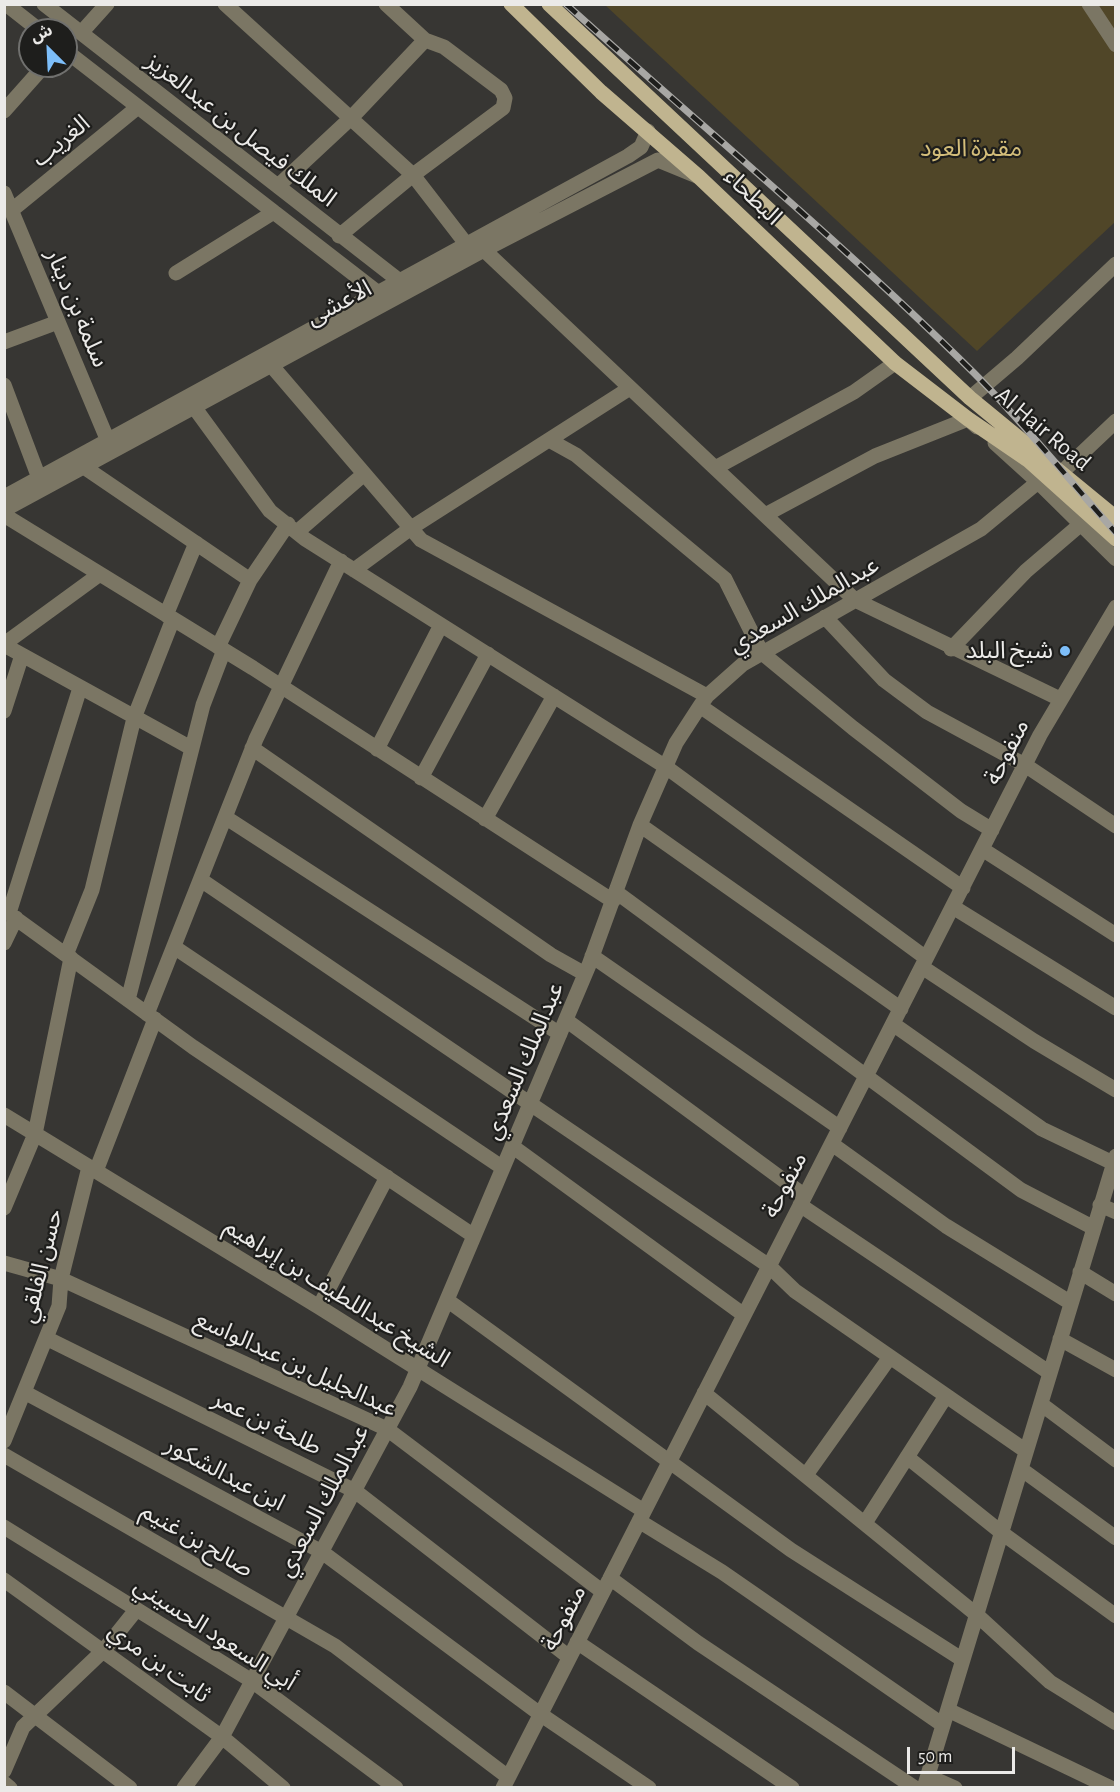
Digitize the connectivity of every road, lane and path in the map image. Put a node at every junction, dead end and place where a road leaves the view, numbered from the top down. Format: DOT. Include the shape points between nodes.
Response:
graph roads {
  1 [pos="6,4"];
  2 [pos="44,4"];
  3 [pos="107,4"];
  4 [pos="225,4"];
  5 [pos="386,4"];
  6 [pos="511,4"];
  7 [pos="549,4"];
  8 [pos="1089,4"];
  9 [pos="24,18"];
  10 [pos="81,33"];
  11 [pos="425,40"];
  12 [pos="1116,45"];
  13 [pos="78,60"];
  14 [pos="33,78"];
  15 [pos="138,107"];
  16 [pos="4,111"];
  17 [pos="352,117"];
  18 [pos="648,131"];
  19 [pos="413,175"];
  20 [pos="699,177"];
  21 [pos="278,186"];
  22 [pos="4,193"];
  23 [pos="12,210"];
  24 [pos="274,212"];
  25 [pos="339,236"];
  26 [pos="467,245"];
  27 [pos="484,250"];
  28 [pos="1116,264"];
  29 [pos="176,273"];
  30 [pos="406,286"];
  31 [pos="384,298"];
  32 [pos="58,322"];
  33 [pos="4,342"];
  34 [pos="895,363"];
  35 [pos="271,365"];
  36 [pos="4,385"];
  37 [pos="630,388"];
  38 [pos="970,398"];
  39 [pos="194,407"];
  40 [pos="968,419"];
  41 [pos="1116,421"];
  42 [pos="549,440"];
  43 [pos="108,441"];
  44 [pos="84,467"];
  45 [pos="715,468"];
  46 [pos="364,474"];
  47 [pos="39,478"];
  48 [pos="1058,478"];
  49 [pos="1038,482"];
  50 [pos="4,497"];
  51 [pos="4,510"];
  52 [pos="4,515"];
  53 [pos="765,515"];
  54 [pos="1116,518"];
  55 [pos="1081,524"];
  56 [pos="292,528"];
  57 [pos="411,528"];
  58 [pos="1116,538"];
  59 [pos="196,543"];
  60 [pos="1116,559"];
  61 [pos="347,566"];
  62 [pos="100,574"];
  63 [pos="250,580"];
  64 [pos="855,600"];
  65 [pos="1116,607"];
  66 [pos="170,617"];
  67 [pos="825,617"];
  68 [pos="441,625"];
  69 [pos="4,644"];
  70 [pos="221,648"];
  71 [pos="951,649"];
  72 [pos="762,652"];
  73 [pos="488,654"];
  74 [pos="22,655"];
  75 [pos="282,687"];
  76 [pos="80,688"];
  77 [pos="554,696"];
  78 [pos="1060,699"];
  79 [pos="704,701"];
  80 [pos="4,711"];
  81 [pos="134,718"];
  82 [pos="192,748"];
  83 [pos="252,748"];
  84 [pos="377,749"];
  85 [pos="1025,765"];
  86 [pos="666,766"];
  87 [pos="421,778"];
  88 [pos="225,817"];
  89 [pos="485,819"];
  90 [pos="640,825"];
  91 [pos="1116,826"];
  92 [pos="992,830"];
  93 [pos="982,849"];
  94 [pos="201,879"];
  95 [pos="963,888"];
  96 [pos="614,896"];
  97 [pos="953,906"];
  98 [pos="10,914"];
  99 [pos="1116,935"];
  100 [pos="4,942"];
  101 [pos="174,947"];
  102 [pos="592,956"];
  103 [pos="69,957"];
  104 [pos="924,963"];
  105 [pos="585,974"];
  106 [pos="128,1000"];
  107 [pos="1116,1008"];
  108 [pos="901,1009"];
  109 [pos="151,1017"];
  110 [pos="893,1024"];
  111 [pos="563,1027"];
  112 [pos="866,1076"];
  113 [pos="1116,1090"];
  114 [pos="531,1102"];
  115 [pos="4,1115"];
  116 [pos="840,1128"];
  117 [pos="35,1134"];
  118 [pos="832,1144"];
  119 [pos="512,1146"];
  120 [pos="1114,1160"];
  121 [pos="503,1168"];
  122 [pos="93,1169"];
  123 [pos="387,1177"];
  124 [pos="803,1200"];
  125 [pos="1100,1205"];
  126 [pos="4,1208"];
  127 [pos="1116,1212"];
  128 [pos="1094,1228"];
  129 [pos="474,1236"];
  130 [pos="4,1263"];
  131 [pos="769,1266"];
  132 [pos="1080,1272"];
  133 [pos="61,1279"];
  134 [pos="1116,1294"];
  135 [pos="447,1300"];
  136 [pos="1071,1303"];
  137 [pos="320,1307"];
  138 [pos="744,1315"];
  139 [pos="46,1338"];
  140 [pos="1060,1339"];
  141 [pos="890,1356"];
  142 [pos="418,1370"];
  143 [pos="1116,1370"];
  144 [pos="1050,1373"];
  145 [pos="24,1392"];
  146 [pos="704,1393"];
  147 [pos="946,1396"];
  148 [pos="1041,1404"];
  149 [pos="387,1429"];
  150 [pos="4,1442"];
  151 [pos="1026,1451"];
  152 [pos="4,1455"];
  153 [pos="907,1458"];
  154 [pos="1116,1460"];
  155 [pos="669,1463"];
  156 [pos="1021,1469"];
  157 [pos="806,1475"];
  158 [pos="354,1491"];
  159 [pos="641,1516"];
  160 [pos="865,1523"];
  161 [pos="4,1527"];
  162 [pos="1002,1533"];
  163 [pos="1116,1538"];
  164 [pos="322,1552"];
  165 [pos="4,1580"];
  166 [pos="606,1585"];
  167 [pos="136,1610"];
  168 [pos="977,1615"];
  169 [pos="1116,1616"];
  170 [pos="287,1617"];
  171 [pos="577,1642"];
  172 [pos="104,1650"];
  173 [pos="569,1657"];
  174 [pos="963,1660"];
  175 [pos="252,1681"];
  176 [pos="4,1692"];
  177 [pos="540,1714"];
  178 [pos="34,1717"];
  179 [pos="946,1718"];
  180 [pos="1116,1723"];
  181 [pos="222,1737"];
  182 [pos="4,1771"];
  183 [pos="506,1782"];
  184 [pos="926,1782"];
  185 [pos="4,1783"];
  186 [pos="10,1788"];
  187 [pos="130,1788"];
  188 [pos="184,1788"];
  189 [pos="283,1788"];
  190 [pos="396,1788"];
  191 [pos="649,1788"];
  192 [pos="792,1788"];
  193 [pos="915,1788"];
  194 [pos="956,1788"];
  195 [pos="1111,1788"];
  1 -- 9 [label="street"];
  2 -- 10 [label="street, الملك فيصل بن عبدالعزيز"];
  3 -- 10 [label="street"];
  4 -- 17 [label="street"];
  5 -- 11 [label="street"];
  6 -- 18 [label="main road, البطحاء" via="601,92"];
  7 -- 38 [label="main road, البطحاء"];
  8 -- 12 [label="street"];
  10 -- 21 [label="street, الملك فيصل بن عبدالعزيز"];
  11 -- 17 [label="street"];
  11 -- 19 [label="street" via="444,47 501,90 505,98 503,108"];
  13 -- 15 [label="street, الملك فيصل بن عبدالعزيز"];
  14 -- 16 [label="street"];
  15 -- 23 [label="street, الغريب"];
  15 -- 24 [label="street, الملك فيصل بن عبدالعزيز"];
  17 -- 19 [label="street"];
  17 -- 21 [label="street"];
  18 -- 20 [label="main road, البطحاء"];
  18 -- 26 [label="street, الأعشى" via="641,147 628,156"];
  19 -- 25 [label="street"];
  19 -- 26 [label="street"];
  20 -- 27 [label="street, الأعشى" via="658,160"];
  20 -- 34 [label="main road, البطحاء"];
  21 -- 25 [label="street, الملك فيصل بن عبدالعزيز"];
  22 -- 23 [label="street, سلمة بن دينار"];
  23 -- 32 [label="street, سلمة بن دينار"];
  24 -- 29 [label="street"];
  24 -- 31 [label="street, الملك فيصل بن عبدالعزيز"];
  25 -- 30 [label="street, الملك فيصل بن عبدالعزيز"];
  26 -- 30 [label="street, الأعشى"];
  27 -- 30 [label="street, الأعشى"];
  27 -- 37 [label="street"];
  28 -- 38 [label="street"];
  30 -- 31 [label="street, الأعشى"];
  31 -- 35 [label="street, الأعشى"];
  31 -- 43 [label="street, الأعشى"];
  32 -- 33 [label="street"];
  32 -- 43 [label="street, سلمة بن دينار"];
  34 -- 40 [label="main road, البطحاء"];
  34 -- 45 [label="street" via="854,392"];
  35 -- 39 [label="street, الأعشى"];
  35 -- 46 [label="street"];
  36 -- 47 [label="street"];
  37 -- 42 [label="street"];
  37 -- 45 [label="street"];
  38 -- 48 [label="main road, Al Hair Road"];
  39 -- 44 [label="street, الأعشى"];
  39 -- 56 [label="street" via="270,511"];
  40 -- 48 [label="main road, البطحاء"];
  40 -- 49 [label="street, البطحاء"];
  40 -- 53 [label="street" via="875,456"];
  41 -- 48 [label="street"];
  42 -- 57 [label="street"];
  42 -- 72 [label="street" via="576,455 725,579"];
  43 -- 47 [label="street, الأعشى"];
  44 -- 51 [label="street, الأعشى"];
  44 -- 59 [label="street"];
  45 -- 53 [label="street"];
  46 -- 56 [label="street"];
  46 -- 57 [label="street"];
  47 -- 50 [label="street, الأعشى"];
  48 -- 54 [label="main road, Al Hair Road"];
  48 -- 58 [label="main road, Al Hair Road"];
  49 -- 55 [label="street, البطحاء"];
  49 -- 64 [label="street, عبدالملك السعدي" via="981,529"];
  52 -- 62 [label="street"];
  53 -- 64 [label="street"];
  55 -- 60 [label="street, البطحاء"];
  55 -- 71 [label="street" via="1026,571"];
  56 -- 61 [label="street"];
  56 -- 63 [label="street"];
  57 -- 61 [label="street"];
  57 -- 79 [label="street" via="421,540"];
  59 -- 63 [label="street"];
  59 -- 66 [label="street"];
  61 -- 68 [label="street"];
  61 -- 75 [label="street, حسن الفلقي"];
  62 -- 66 [label="street"];
  62 -- 69 [label="street"];
  63 -- 70 [label="street"];
  64 -- 67 [label="street, عبدالملك السعدي"];
  64 -- 71 [label="street"];
  65 -- 78 [label="street, منفوحة"];
  66 -- 70 [label="street"];
  66 -- 81 [label="street"];
  67 -- 72 [label="street, عبدالملك السعدي"];
  67 -- 85 [label="street" via="884,680 927,712"];
  68 -- 73 [label="street"];
  68 -- 84 [label="street"];
  69 -- 74 [label="street"];
  70 -- 75 [label="street"];
  70 -- 82 [label="street"];
  71 -- 78 [label="street"];
  72 -- 79 [label="street, عبدالملك السعدي" via="743,664"];
  72 -- 92 [label="street" via="853,728"];
  73 -- 77 [label="street"];
  73 -- 87 [label="street"];
  74 -- 76 [label="street"];
  74 -- 80 [label="street"];
  75 -- 83 [label="street, حسن الفلقي"];
  75 -- 84 [label="street"];
  76 -- 81 [label="street"];
  76 -- 98 [label="street"];
  77 -- 86 [label="street"];
  77 -- 89 [label="street"];
  78 -- 85 [label="street, منفوحة"];
  79 -- 86 [label="street, عبدالملك السعدي"];
  79 -- 95 [label="street"];
  81 -- 82 [label="street"];
  81 -- 103 [label="street" via="92,890"];
  82 -- 106 [label="street"];
  83 -- 88 [label="street, حسن الفلقي"];
  83 -- 105 [label="street" via="551,955"];
  84 -- 87 [label="street"];
  85 -- 91 [label="street"];
  85 -- 92 [label="street, منفوحة"];
  86 -- 90 [label="street, عبدالملك السعدي"];
  86 -- 104 [label="street"];
  87 -- 89 [label="street"];
  88 -- 94 [label="street, حسن الفلقي"];
  88 -- 111 [label="street"];
  89 -- 96 [label="street"];
  90 -- 96 [label="street, عبدالملك السعدي"];
  90 -- 108 [label="street"];
  92 -- 93 [label="street, منفوحة"];
  93 -- 95 [label="street, منفوحة"];
  93 -- 99 [label="street"];
  94 -- 101 [label="street, حسن الفلقي"];
  94 -- 114 [label="street"];
  95 -- 97 [label="street, منفوحة"];
  96 -- 102 [label="street, عبدالملك السعدي"];
  96 -- 112 [label="street"];
  97 -- 104 [label="street, منفوحة"];
  97 -- 107 [label="street"];
  98 -- 100 [label="street"];
  98 -- 103 [label="street"];
  101 -- 109 [label="street, حسن الفلقي"];
  101 -- 121 [label="street"];
  102 -- 105 [label="street, عبدالملك السعدي"];
  102 -- 116 [label="street"];
  103 -- 106 [label="street"];
  103 -- 117 [label="street"];
  104 -- 108 [label="street, منفوحة"];
  104 -- 113 [label="street" via="1034,1041"];
  105 -- 111 [label="street, عبدالملك السعدي"];
  106 -- 109 [label="street"];
  108 -- 110 [label="street, منفوحة"];
  109 -- 122 [label="street, حسن الفلقي"];
  109 -- 123 [label="street"];
  110 -- 112 [label="street, منفوحة"];
  110 -- 120 [label="street" via="1042,1129"];
  111 -- 114 [label="street, عبدالملك السعدي"];
  111 -- 124 [label="street"];
  112 -- 116 [label="street, منفوحة"];
  112 -- 128 [label="street" via="1021,1190"];
  114 -- 119 [label="street, عبدالملك السعدي"];
  114 -- 131 [label="street"];
  115 -- 117 [label="street, الشيخ عبداللطيف بن إبراهيم"];
  116 -- 118 [label="street, منفوحة"];
  117 -- 122 [label="street, الشيخ عبداللطيف بن إبراهيم"];
  117 -- 126 [label="street"];
  118 -- 124 [label="street, منفوحة"];
  118 -- 136 [label="street" via="945,1226"];
  119 -- 121 [label="street, عبدالملك السعدي"];
  119 -- 138 [label="street"];
  120 -- 125 [label="street"];
  121 -- 129 [label="street, عبدالملك السعدي"];
  122 -- 133 [label="street, حسن الفلقي"];
  122 -- 137 [label="street, الشيخ عبداللطيف بن إبراهيم"];
  123 -- 129 [label="street"];
  123 -- 137 [label="street"];
  124 -- 131 [label="street, منفوحة"];
  124 -- 144 [label="street"];
  125 -- 127 [label="street"];
  125 -- 128 [label="street"];
  128 -- 132 [label="street"];
  129 -- 135 [label="street, عبدالملك السعدي"];
  130 -- 133 [label="street, عبدالجليل بن عبدالواسع"];
  131 -- 138 [label="street, منفوحة"];
  131 -- 141 [label="street" via="795,1291"];
  132 -- 134 [label="street"];
  132 -- 136 [label="street"];
  133 -- 139 [label="street, حسن الفلقي" via="59,1306"];
  133 -- 149 [label="street, عبدالجليل بن عبدالواسع"];
  135 -- 142 [label="street, عبدالملك السعدي"];
  135 -- 155 [label="street"];
  136 -- 140 [label="street"];
  137 -- 142 [label="street, الشيخ عبداللطيف بن إبراهيم"];
  138 -- 146 [label="street, منفوحة"];
  139 -- 145 [label="street, حسن الفلقي"];
  139 -- 158 [label="street, طلحة بن عمر"];
  140 -- 143 [label="street"];
  140 -- 144 [label="street"];
  141 -- 147 [label="street"];
  141 -- 157 [label="street"];
  142 -- 149 [label="street, عبدالملك السعدي"];
  142 -- 159 [label="street, الشيخ عبداللطيف بن إبراهيم"];
  144 -- 148 [label="street"];
  145 -- 150 [label="street, حسن الفلقي"];
  145 -- 164 [label="street, ابن عبدالشكور"];
  146 -- 155 [label="street, منفوحة"];
  146 -- 157 [label="street"];
  147 -- 151 [label="street"];
  147 -- 153 [label="street"];
  148 -- 151 [label="street"];
  148 -- 154 [label="street"];
  149 -- 158 [label="street, عبدالملك السعدي"];
  149 -- 166 [label="street, عبدالجليل بن عبدالواسع"];
  151 -- 156 [label="street"];
  152 -- 170 [label="street, صالح بن غنيم"];
  153 -- 160 [label="street"];
  153 -- 162 [label="street"];
  155 -- 159 [label="street, منفوحة"];
  155 -- 174 [label="street" via="791,1550"];
  156 -- 162 [label="street"];
  156 -- 163 [label="street"];
  157 -- 160 [label="street"];
  158 -- 164 [label="street, عبدالملك السعدي"];
  158 -- 173 [label="street, طلحة بن عمر"];
  159 -- 166 [label="street, منفوحة"];
  159 -- 179 [label="street, الشيخ عبداللطيف بن إبراهيم"];
  160 -- 168 [label="street"];
  161 -- 167 [label="street, أبي السعود الحسيني"];
  162 -- 168 [label="street"];
  162 -- 169 [label="street"];
  164 -- 170 [label="street, عبدالملك السعدي"];
  164 -- 177 [label="street, ابن عبدالشكور"];
  165 -- 172 [label="street, ثابت بن مري"];
  166 -- 171 [label="street, منفوحة"];
  166 -- 193 [label="street, عبدالجليل بن عبدالواسع"];
  167 -- 172 [label="street"];
  167 -- 175 [label="street, أبي السعود الحسيني"];
  168 -- 174 [label="street"];
  168 -- 180 [label="street" via="1050,1682"];
  170 -- 175 [label="street, عبدالملك السعدي"];
  170 -- 183 [label="street, صالح بن غنيم" via="335,1646"];
  171 -- 173 [label="street, منفوحة"];
  171 -- 192 [label="street"];
  172 -- 178 [label="street"];
  172 -- 181 [label="street, ثابت بن مري"];
  173 -- 177 [label="street, منفوحة"];
  174 -- 179 [label="street"];
  175 -- 181 [label="street, عبدالملك السعدي"];
  175 -- 190 [label="street, أبي السعود الحسيني"];
  176 -- 178 [label="street"];
  177 -- 183 [label="street, منفوحة"];
  177 -- 191 [label="street, ابن عبدالشكور"];
  178 -- 182 [label="street" via="23,1727"];
  178 -- 187 [label="street"];
  179 -- 184 [label="street"];
  179 -- 195 [label="street, الشيخ عبداللطيف بن إبراهيم"];
  181 -- 188 [label="street, عبدالملك السعدي"];
  181 -- 189 [label="street, ثابت بن مري"];
  184 -- 194 [label="street"];
  185 -- 186 [label="street"];
}
